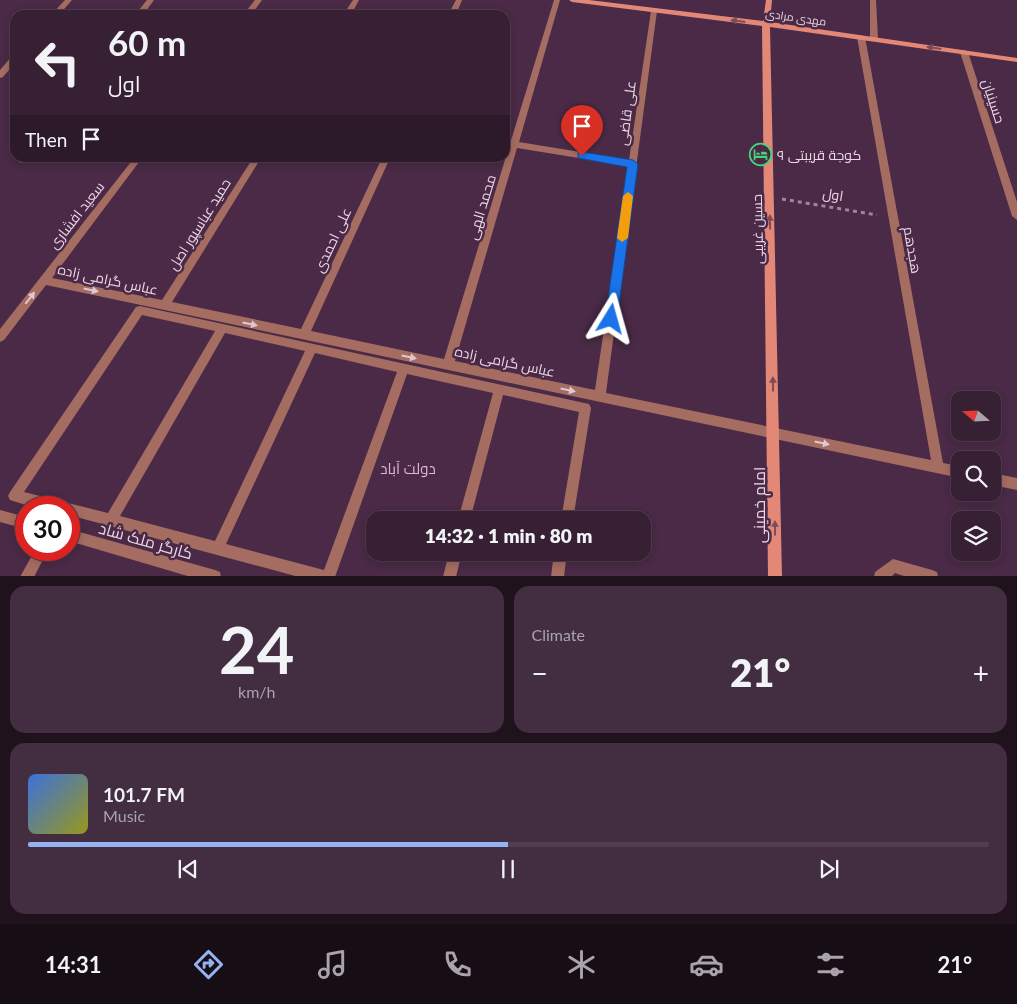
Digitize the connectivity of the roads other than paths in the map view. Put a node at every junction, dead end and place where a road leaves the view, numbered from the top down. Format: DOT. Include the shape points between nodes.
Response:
graph roads {
  1 [pos="69,0"];
  2 [pos="151,0"];
  3 [pos="259,0"];
  4 [pos="557,0"];
  5 [pos="572,0"];
  6 [pos="769,0"];
  7 [pos="873,0"];
  8 [pos="60,10"];
  9 [pos="143,10"];
  10 [pos="251,10"];
  11 [pos="654,11"];
  12 [pos="766,24"];
  13 [pos="861,37"];
  14 [pos="874,39"];
  15 [pos="964,52"];
  16 [pos="1017,60"];
  17 [pos="10,63"];
  18 [pos="0,74"];
  19 [pos="514,144"];
  20 [pos="510,157"];
  21 [pos="135,162"];
  22 [pos="254,162"];
  23 [pos="384,162"];
  24 [pos="509,162"];
  25 [pos="633,164"];
  26 [pos="1017,216"];
  27 [pos="44,280"];
  28 [pos="164,306"];
  29 [pos="222,329"];
  30 [pos="304,335"];
  31 [pos="0,337"];
  32 [pos="312,349"];
  33 [pos="448,365"];
  34 [pos="403,369"];
  35 [pos="499,390"];
  36 [pos="600,397"];
  37 [pos="774,433"];
  38 [pos="938,467"];
  39 [pos="951,470"];
  40 [pos="1001,481"];
  41 [pos="1017,484"];
  42 [pos="15,496"];
  43 [pos="466,511"];
  44 [pos="568,511"];
  45 [pos="80,512"];
  46 [pos="0,516"];
  47 [pos="111,519"];
  48 [pos="15,520"];
  49 [pos="80,538"];
  50 [pos="218,548"];
  51 [pos="35,561"];
  52 [pos="453,561"];
  53 [pos="560,561"];
  54 [pos="299,573"];
  55 [pos="26,576"];
  56 [pos="215,576"];
  57 [pos="327,576"];
  58 [pos="449,576"];
  59 [pos="557,576"];
  60 [pos="775,576"];
  61 [pos="880,576"];
  62 [pos="932,576"];
  1 -- 8 [label="street"];
  2 -- 9 [label="street"];
  3 -- 10 [label="street"];
  4 -- 19 [label="street, محمد الهی"];
  5 -- 11 [label="street, مهدی مرادی"];
  6 -- 12 [label="street, حسین غریبی"];
  7 -- 14 [label="street"];
  12 -- 11 [label="street, مهدی مرادی, one-way"];
  11 -- 25 [label="street, علی قاضی"];
  12 -- 13 [label="street, مهدی مرادی"];
  37 -- 12 [label="street, حسین غریبی, one-way"];
  13 -- 14 [label="street, مهدی مرادی"];
  13 -- 38 [label="street, هجدهم"];
  15 -- 14 [label="street, مهدی مرادی, one-way"];
  15 -- 16 [label="street, مهدی مرادی"];
  15 -- 26 [label="street, حسینیان"];
  17 -- 18 [label="street"];
  19 -- 20 [label="street, محمد الهی"];
  19 -- 25 [label="street"];
  21 -- 27 [label="street, سعید افشاری"];
  22 -- 28 [label="street, حمید عباسپور اصل"];
  23 -- 30 [label="street, علی احمدی"];
  24 -- 33 [label="street, محمد الهی"];
  25 -- 36 [label="street, علی قاضی"];
  27 -- 28 [label="street, عباس گرامی زاده, one-way"];
  31 -- 27 [label="street, سعید افشاری, one-way"];
  28 -- 30 [label="street, عباس گرامی زاده, one-way"];
  29 -- 32 [label="street"];
  29 -- 42 [label="street" via="140,310"];
  29 -- 47 [label="street"];
  30 -- 33 [label="street, عباس گرامی زاده, one-way"];
  32 -- 34 [label="street"];
  32 -- 50 [label="street"];
  33 -- 36 [label="street, عباس گرامی زاده, one-way"];
  34 -- 35 [label="street"];
  34 -- 57 [label="street"];
  35 -- 43 [label="street"];
  35 -- 44 [label="street" via="585,408"];
  36 -- 37 [label="street, عباس گرامی زاده"];
  37 -- 38 [label="street, عباس گرامی زاده, one-way"];
  60 -- 37 [label="street, امام خمینی, one-way"];
  38 -- 39 [label="street, عباس گرامی زاده"];
  40 -- 41 [label="street"];
  45 -- 47 [label="street"];
  46 -- 48 [label="street"];
  47 -- 50 [label="street"];
  49 -- 56 [label="street, کارگر ملک شاد"];
  50 -- 54 [label="street"];
  51 -- 55 [label="street"];
  52 -- 58 [label="street"];
  53 -- 59 [label="street"];
  54 -- 57 [label="street"];
  61 -- 62 [label="street" via="893,566"];
}
